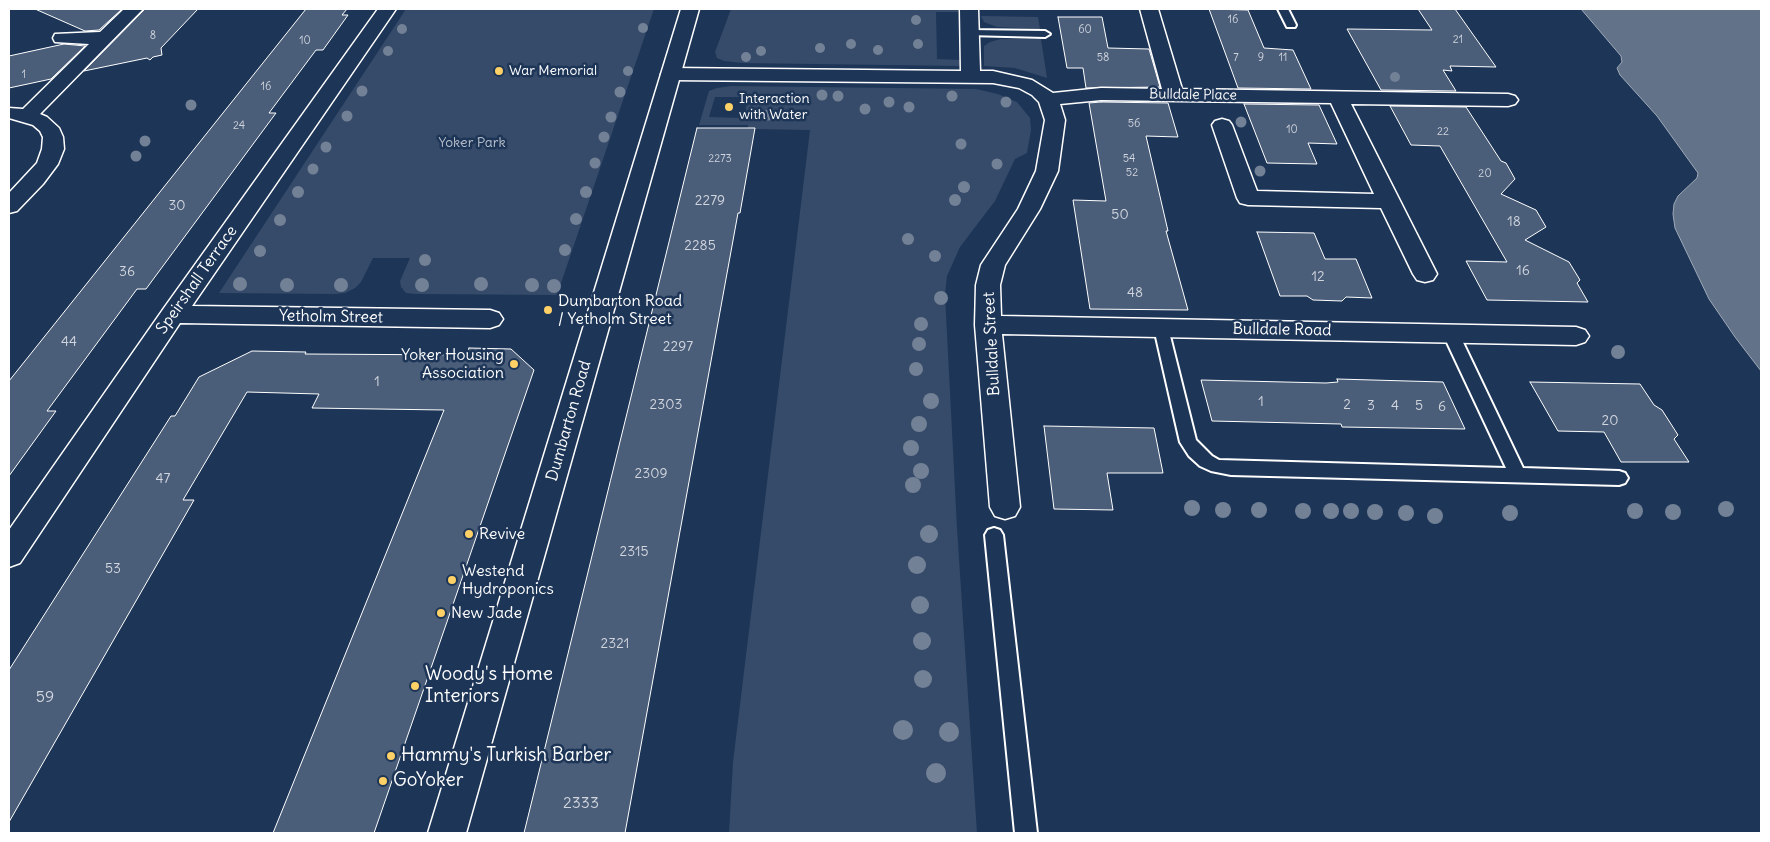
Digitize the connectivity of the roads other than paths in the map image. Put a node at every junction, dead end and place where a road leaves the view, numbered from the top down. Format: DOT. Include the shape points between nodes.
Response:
graph roads {
  1 [pos="134,9"];
  2 [pos="387,9"];
  3 [pos="690,9"];
  4 [pos="969,9"];
  5 [pos="1149,9"];
  6 [pos="1282,9"];
  7 [pos="1291,25"];
  8 [pos="971,33"];
  9 [pos="1044,34"];
  10 [pos="62,38"];
  11 [pos="105,38"];
  12 [pos="671,74"];
  13 [pos="971,77"];
  14 [pos="1174,95"];
  15 [pos="1338,98"];
  16 [pos="1048,100"];
  17 [pos="1508,100"];
  18 [pos="18,114"];
  19 [pos="1222,125"];
  20 [pos="1390,201"];
  21 [pos="9,206"];
  22 [pos="1425,274"];
  23 [pos="173,314"];
  24 [pos="490,319"];
  25 [pos="988,325"];
  26 [pos="1162,328"];
  27 [pos="1451,334"];
  28 [pos="1576,336"];
  29 [pos="1518,475"];
  30 [pos="1619,478"];
  31 [pos="1005,507"];
  32 [pos="994,535"];
  33 [pos="9,554"];
  34 [pos="447,833"];
  35 [pos="1026,833"];
  1 -- 11 [label="street"];
  2 -- 23 [label="street, Speirshall Terrace"];
  3 -- 12 [label="street, Dumbarton Road"];
  4 -- 8 [label="street"];
  5 -- 14 [label="street"];
  6 -- 7 [label="lane"];
  8 -- 9 [label="lane"];
  8 -- 13 [label="street"];
  10 -- 11 [label="street"];
  11 -- 18 [label="street"];
  12 -- 13 [label="street"];
  12 -- 34 [label="street, Dumbarton Road"];
  13 -- 16 [label="street" via="1008,79 1025,84"];
  14 -- 15 [label="street, Bulldale Place"];
  14 -- 16 [label="street, Bulldale Place" via="1101,94"];
  15 -- 17 [label="street, Bulldale Place"];
  15 -- 20 [label="street"];
  16 -- 25 [label="street, Bulldale Street" via="1055,120 1047,171 1029,209 993,266 988,285"];
  18 -- 21 [label="street" via="40,121 49,128 53,149 47,164"];
  19 -- 20 [label="street" via="1248,198"];
  20 -- 22 [label="street"];
  23 -- 24 [label="street, Yetholm Street"];
  23 -- 33 [label="street, Speirshall Terrace"];
  25 -- 26 [label="street, Bulldale Road"];
  25 -- 31 [label="street, Bulldale Street"];
  26 -- 27 [label="street, Bulldale Road"];
  26 -- 29 [label="lane" via="1188,442 1206,461 1217,466"];
  27 -- 28 [label="street, Bulldale Road"];
  27 -- 29 [label="lane"];
  29 -- 30 [label="lane"];
  32 -- 35 [label="lane"];
}
